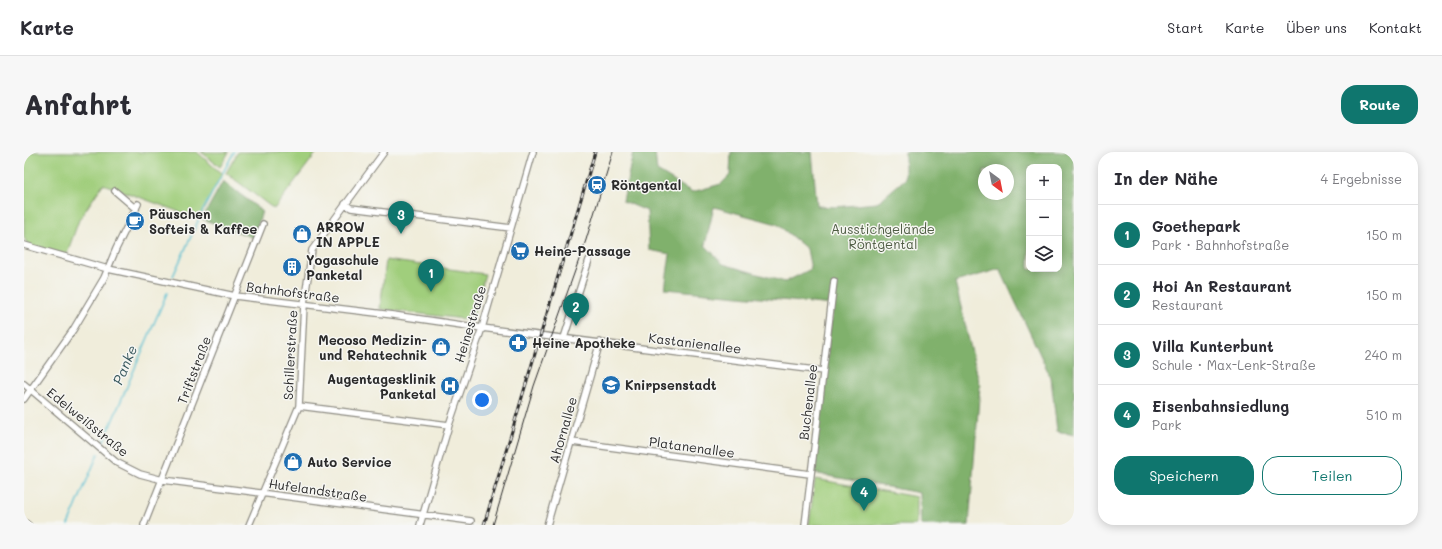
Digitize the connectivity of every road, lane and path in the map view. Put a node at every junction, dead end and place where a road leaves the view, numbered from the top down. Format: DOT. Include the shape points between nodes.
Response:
graph roads {
  1 [pos="384,152"];
  2 [pos="533,152"];
  3 [pos="115,191"];
  4 [pos="345,204"];
  5 [pos="263,224"];
  6 [pos="511,228"];
  7 [pos="24,245"];
  8 [pos="589,260"];
  9 [pos="108,269"];
  10 [pos="834,281"];
  11 [pos="235,296"];
  12 [pos="304,304"];
  13 [pos="482,328"];
  14 [pos="564,338"];
  15 [pos="600,342"];
  16 [pos="823,370"];
  17 [pos="24,384"];
  18 [pos="31,389"];
  19 [pos="24,399"];
  20 [pos="299,406"];
  21 [pos="449,425"];
  22 [pos="572,442"];
  23 [pos="810,474"];
  24 [pos="163,480"];
  25 [pos="262,494"];
  26 [pos="422,515"];
  27 [pos="471,521"];
  28 [pos="24,522"];
  29 [pos="28,525"];
  30 [pos="144,525"];
  31 [pos="250,525"];
  32 [pos="420,525"];
  33 [pos="547,525"];
  34 [pos="805,525"];
  1 -- 4 [label="street, Schillerstraße"];
  2 -- 6 [label="street, Heinestraße"];
  3 -- 9 [label="street" via="137,206"];
  4 -- 6 [label="street" via="351,208"];
  4 -- 12 [label="street, Schillerstraße" via="312,250"];
  5 -- 11 [label="street, Triftstraße"];
  6 -- 13 [label="street, Heinestraße"];
  7 -- 9 [label="street, Bahnhofstraße"];
  8 -- 14 [label="street"];
  9 -- 11 [label="street, Bahnhofstraße"];
  9 -- 18 [label="street" via="73,330"];
  10 -- 16 [label="street, Buchenallee"];
  11 -- 12 [label="street, Bahnhofstraße"];
  11 -- 24 [label="street, Triftstraße"];
  12 -- 13 [label="street, Bahnhofstraße"];
  12 -- 20 [label="street, Schillerstraße"];
  13 -- 14 [label="street, Bahnhofstraße"];
  13 -- 21 [label="street, Heinestraße"];
  14 -- 15 [label="street, Kastanienallee"];
  15 -- 16 [label="street, Kastanienallee"];
  15 -- 22 [label="street, Ahornallee"];
  16 -- 23 [label="street, Buchenallee"];
  17 -- 18 [label="street, Edelweißstraße"];
  18 -- 19 [label="street"];
  18 -- 24 [label="street, Edelweißstraße" via="116,462 140,474"];
  20 -- 21 [label="street"];
  20 -- 25 [label="street, Schillerstraße"];
  21 -- 26 [label="street, Heinestraße"];
  22 -- 23 [label="street, Platanenallee"];
  22 -- 33 [label="street, Ahornallee"];
  23 -- 34 [label="street, Buchenallee"];
  24 -- 25 [label="street, Hufelandstraße"];
  24 -- 30 [label="street, Triftstraße"];
  25 -- 26 [label="street, Hufelandstraße"];
  25 -- 31 [label="street, Schillerstraße"];
  26 -- 27 [label="street, Hufelandstraße"];
  26 -- 32 [label="street, Heinestraße"];
  28 -- 29 [label="street"];
}
